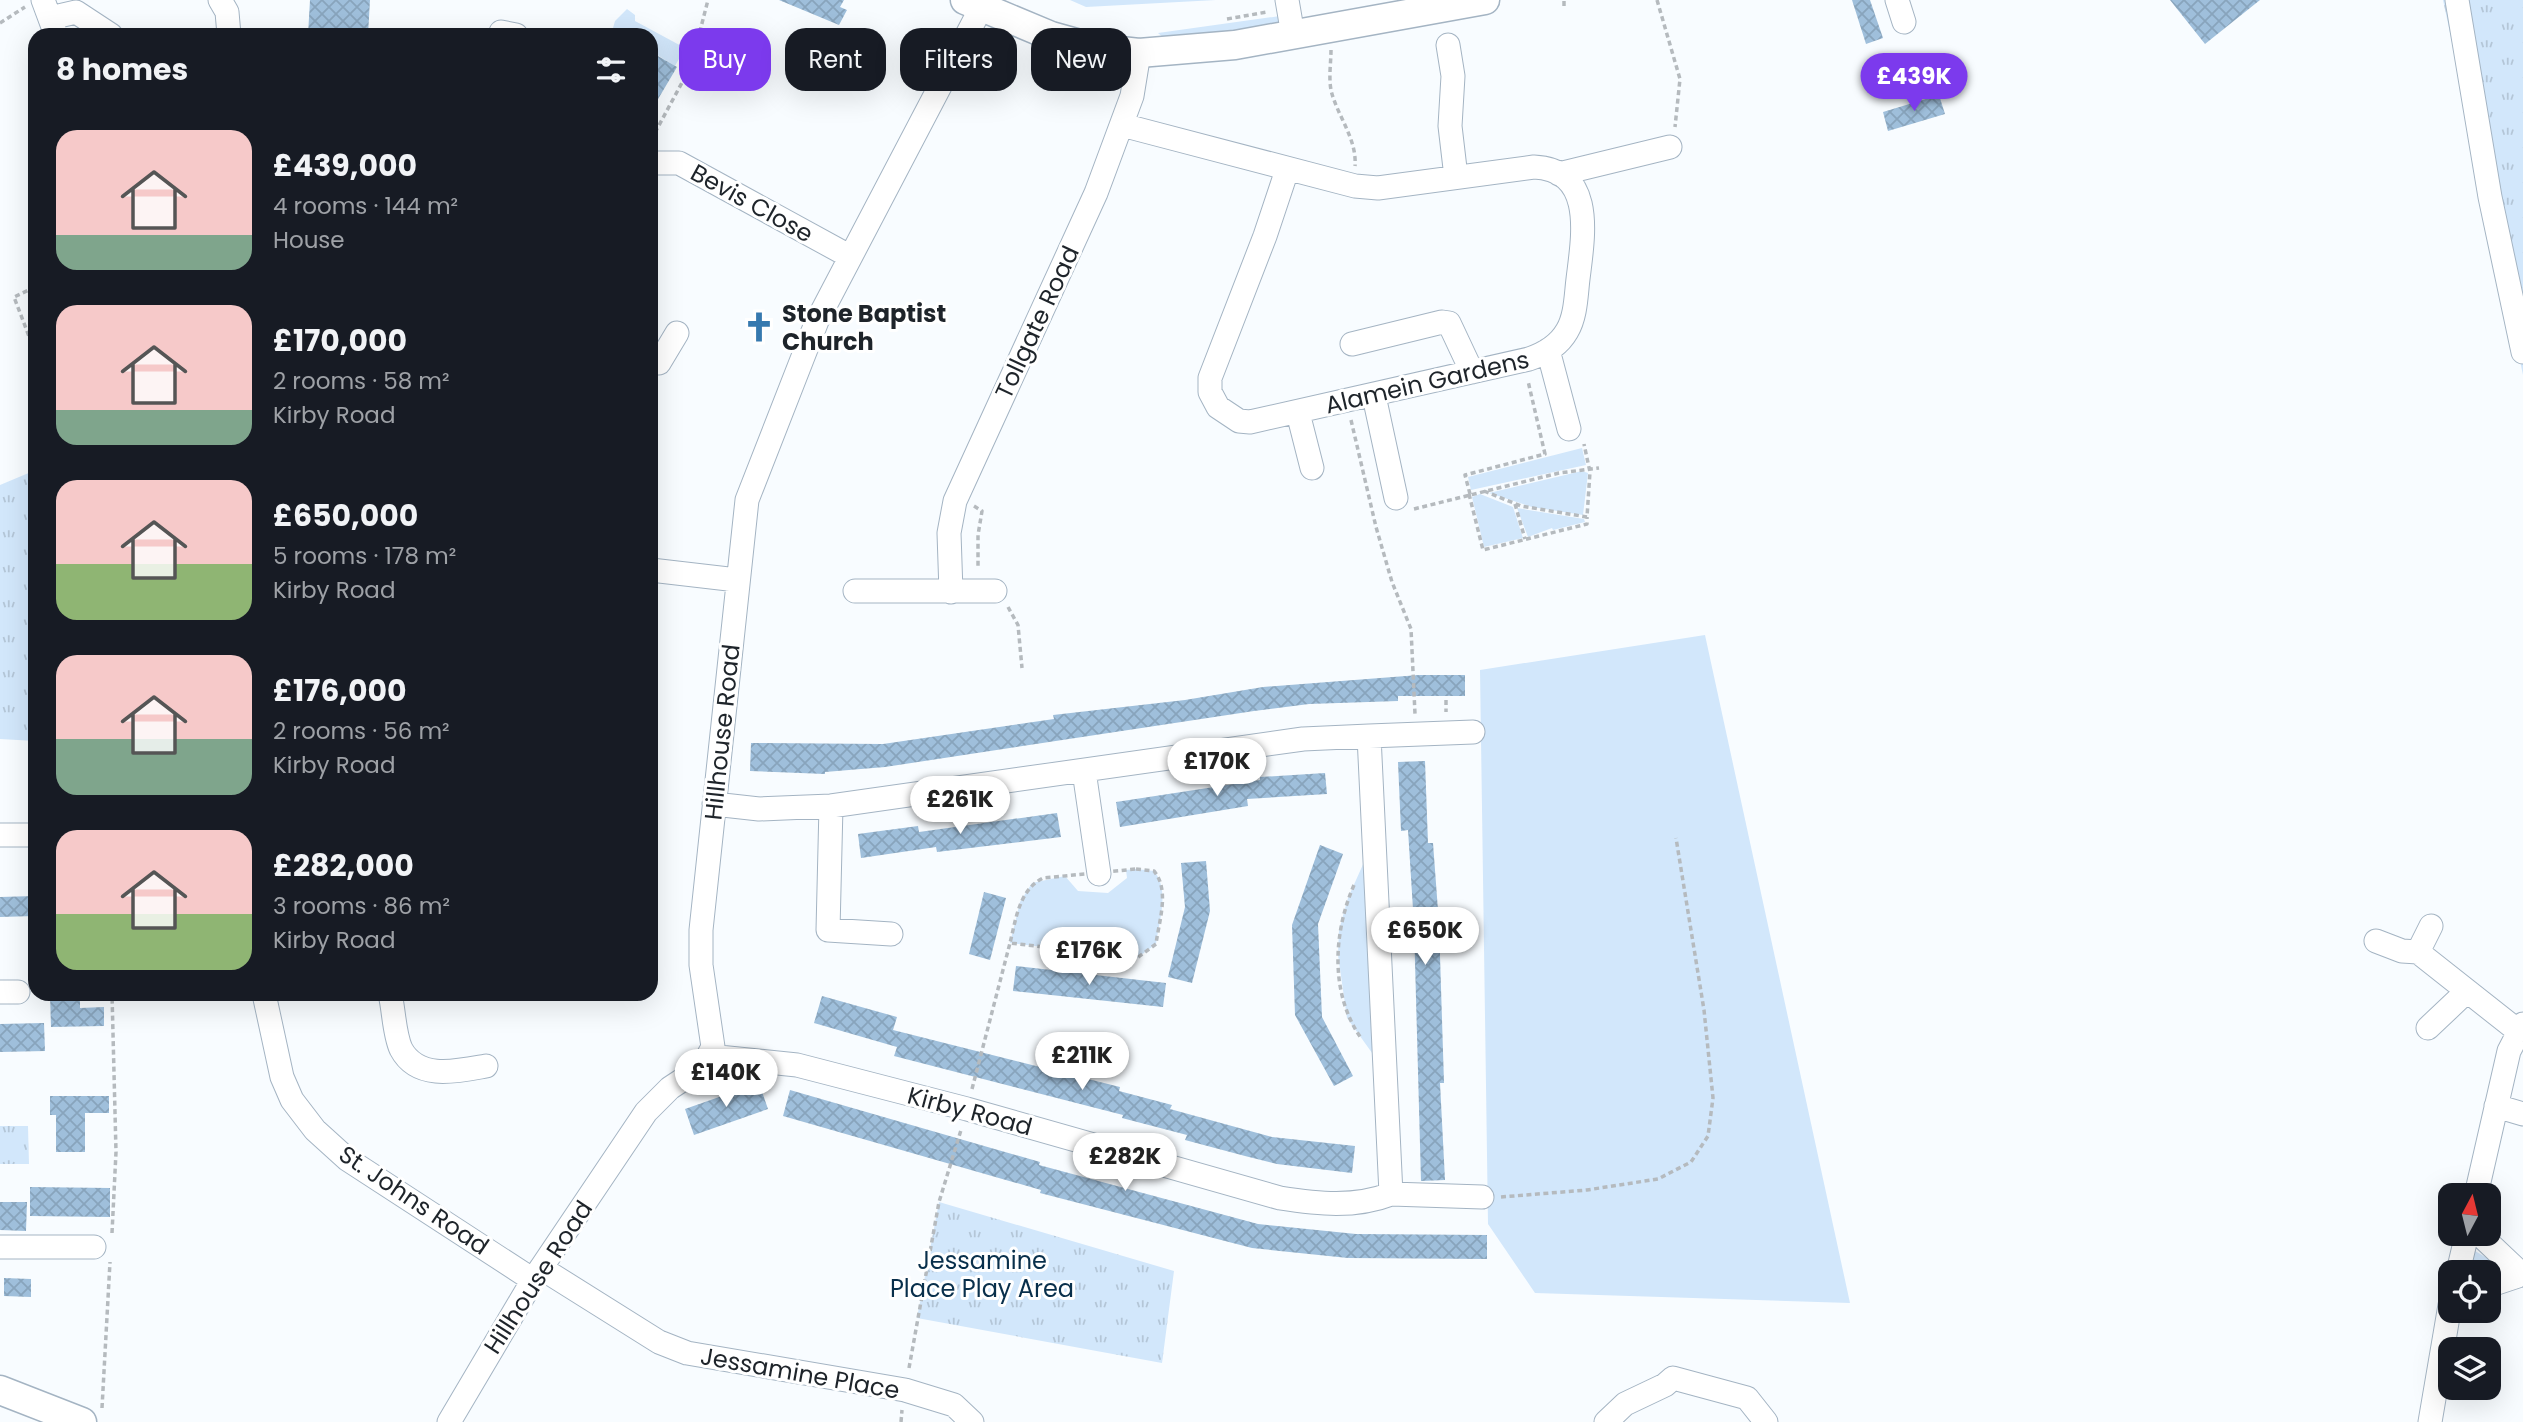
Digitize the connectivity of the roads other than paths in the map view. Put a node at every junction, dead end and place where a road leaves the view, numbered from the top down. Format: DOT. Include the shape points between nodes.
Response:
graph roads {
  1 [pos="220,0"];
  2 [pos="1485,0"];
  3 [pos="2458,0"];
  4 [pos="973,4"];
  5 [pos="44,14"];
  6 [pos="1289,15"];
  7 [pos="100,28"];
  8 [pos="229,28"];
  9 [pos="1448,45"];
  10 [pos="1139,53"];
  11 [pos="1122,125"];
  12 [pos="1670,147"];
  13 [pos="658,163"];
  14 [pos="1287,170"];
  15 [pos="1559,174"];
  16 [pos="1456,177"];
  17 [pos="849,256"];
  18 [pos="677,333"];
  19 [pos="1353,344"];
  20 [pos="1549,350"];
  21 [pos="2523,352"];
  22 [pos="658,363"];
  23 [pos="1472,372"];
  24 [pos="1376,401"];
  25 [pos="1298,413"];
  26 [pos="1576,434"];
  27 [pos="1312,468"];
  28 [pos="1391,508"];
  29 [pos="658,571"];
  30 [pos="737,580"];
  31 [pos="855,591"];
  32 [pos="992,591"];
  33 [pos="951,592"];
  34 [pos="1473,732"];
  35 [pos="1368,736"];
  36 [pos="1084,771"];
  37 [pos="714,804"];
  38 [pos="831,806"];
  39 [pos="0,835"];
  40 [pos="28,835"];
  41 [pos="1099,874"];
  42 [pos="2431,926"];
  43 [pos="891,934"];
  44 [pos="2376,942"];
  45 [pos="2418,952"];
  46 [pos="2466,992"];
  47 [pos="266,1001"];
  48 [pos="391,1001"];
  49 [pos="2428,1028"];
  50 [pos="2520,1028"];
  51 [pos="709,1056"];
  52 [pos="486,1066"];
  53 [pos="2496,1106"];
  54 [pos="2523,1114"];
  55 [pos="2479,1183"];
  56 [pos="1391,1194"];
  57 [pos="1482,1197"];
  58 [pos="2492,1246"];
  59 [pos="0,1247"];
  60 [pos="105,1251"];
  61 [pos="537,1274"];
  62 [pos="2521,1276"];
  63 [pos="2501,1282"];
  64 [pos="2447,1323"];
  65 [pos="0,1390"];
  66 [pos="92,1415"];
  67 [pos="449,1422"];
  68 [pos="972,1422"];
  69 [pos="1605,1422"];
  70 [pos="1766,1422"];
  71 [pos="2430,1422"];
  1 -- 8 [label="street" via="228,12"];
  2 -- 6 [label="main road"];
  3 -- 21 [label="street" via="2490,197"];
  4 -- 10 [label="main road" via="1051,37"];
  4 -- 17 [label="street, Hillhouse Road"];
  5 -- 7 [label="street" via="76,12"];
  6 -- 10 [label="main road" via="1203,49"];
  9 -- 16 [label="street"];
  10 -- 11 [label="street, Tollgate Road" via="1137,77"];
  11 -- 14 [label="street"];
  11 -- 33 [label="street, Tollgate Road" via="1096,193 955,502 949,533"];
  12 -- 15 [label="street"];
  13 -- 17 [label="street, Bevis Close" via="679,163"];
  14 -- 16 [label="street" via="1378,188"];
  14 -- 25 [label="street, Alamein Gardens" via="1209,385 1218,407 1243,422"];
  15 -- 16 [label="street" via="1534,167"];
  15 -- 20 [label="street, Alamein Gardens" via="1577,194 1584,222 1571,324"];
  17 -- 30 [label="street, Hillhouse Road" via="817,321 755,474 744,512"];
  18 -- 22 [label="street"];
  19 -- 23 [label="street" via="1442,322 1453,327"];
  20 -- 23 [label="street, Alamein Gardens"];
  20 -- 26 [label="street"];
  23 -- 24 [label="street, Alamein Gardens"];
  24 -- 25 [label="street, Alamein Gardens"];
  24 -- 28 [label="street"];
  25 -- 27 [label="street"];
  29 -- 30 [label="street"];
  30 -- 37 [label="street, Hillhouse Road"];
  31 -- 33 [label="street"];
  32 -- 33 [label="street"];
  34 -- 35 [label="street"];
  35 -- 36 [label="street" via="1303,739"];
  35 -- 56 [label="street"];
  36 -- 38 [label="street"];
  36 -- 41 [label="street"];
  37 -- 38 [label="street"];
  37 -- 51 [label="street, Hillhouse Road" via="701,946 713,1036"];
  38 -- 43 [label="street" via="828,930"];
  39 -- 40 [label="street"];
  42 -- 45 [label="street"];
  44 -- 45 [label="street"];
  45 -- 46 [label="street"];
  46 -- 49 [label="street"];
  46 -- 50 [label="street"];
  47 -- 61 [label="street, St. Johns Road" via="282,1077 292,1100 315,1130 347,1159"];
  48 -- 52 [label="street" via="401,1048 416,1065 442,1074"];
  50 -- 53 [label="street" via="2509,1051"];
  51 -- 56 [label="street, Kirby Road" via="797,1065 1264,1195 1313,1203 1367,1204"];
  51 -- 61 [label="street, Hillhouse Road" via="702,1067 670,1088 646,1112"];
  53 -- 54 [label="street"];
  53 -- 55 [label="street"];
  56 -- 57 [label="street, Kirby Road"];
  58 -- 62 [label="street"];
  59 -- 60 [label="street"];
  61 -- 67 [label="street, Hillhouse Road"];
  61 -- 68 [label="street, Jessamine Place" via="687,1353 905,1390 954,1405"];
  62 -- 63 [label="street"];
  64 -- 71 [label="street"];
  65 -- 66 [label="main road"];
  69 -- 70 [label="street" via="1625,1404 1673,1378 1746,1398"];
}
